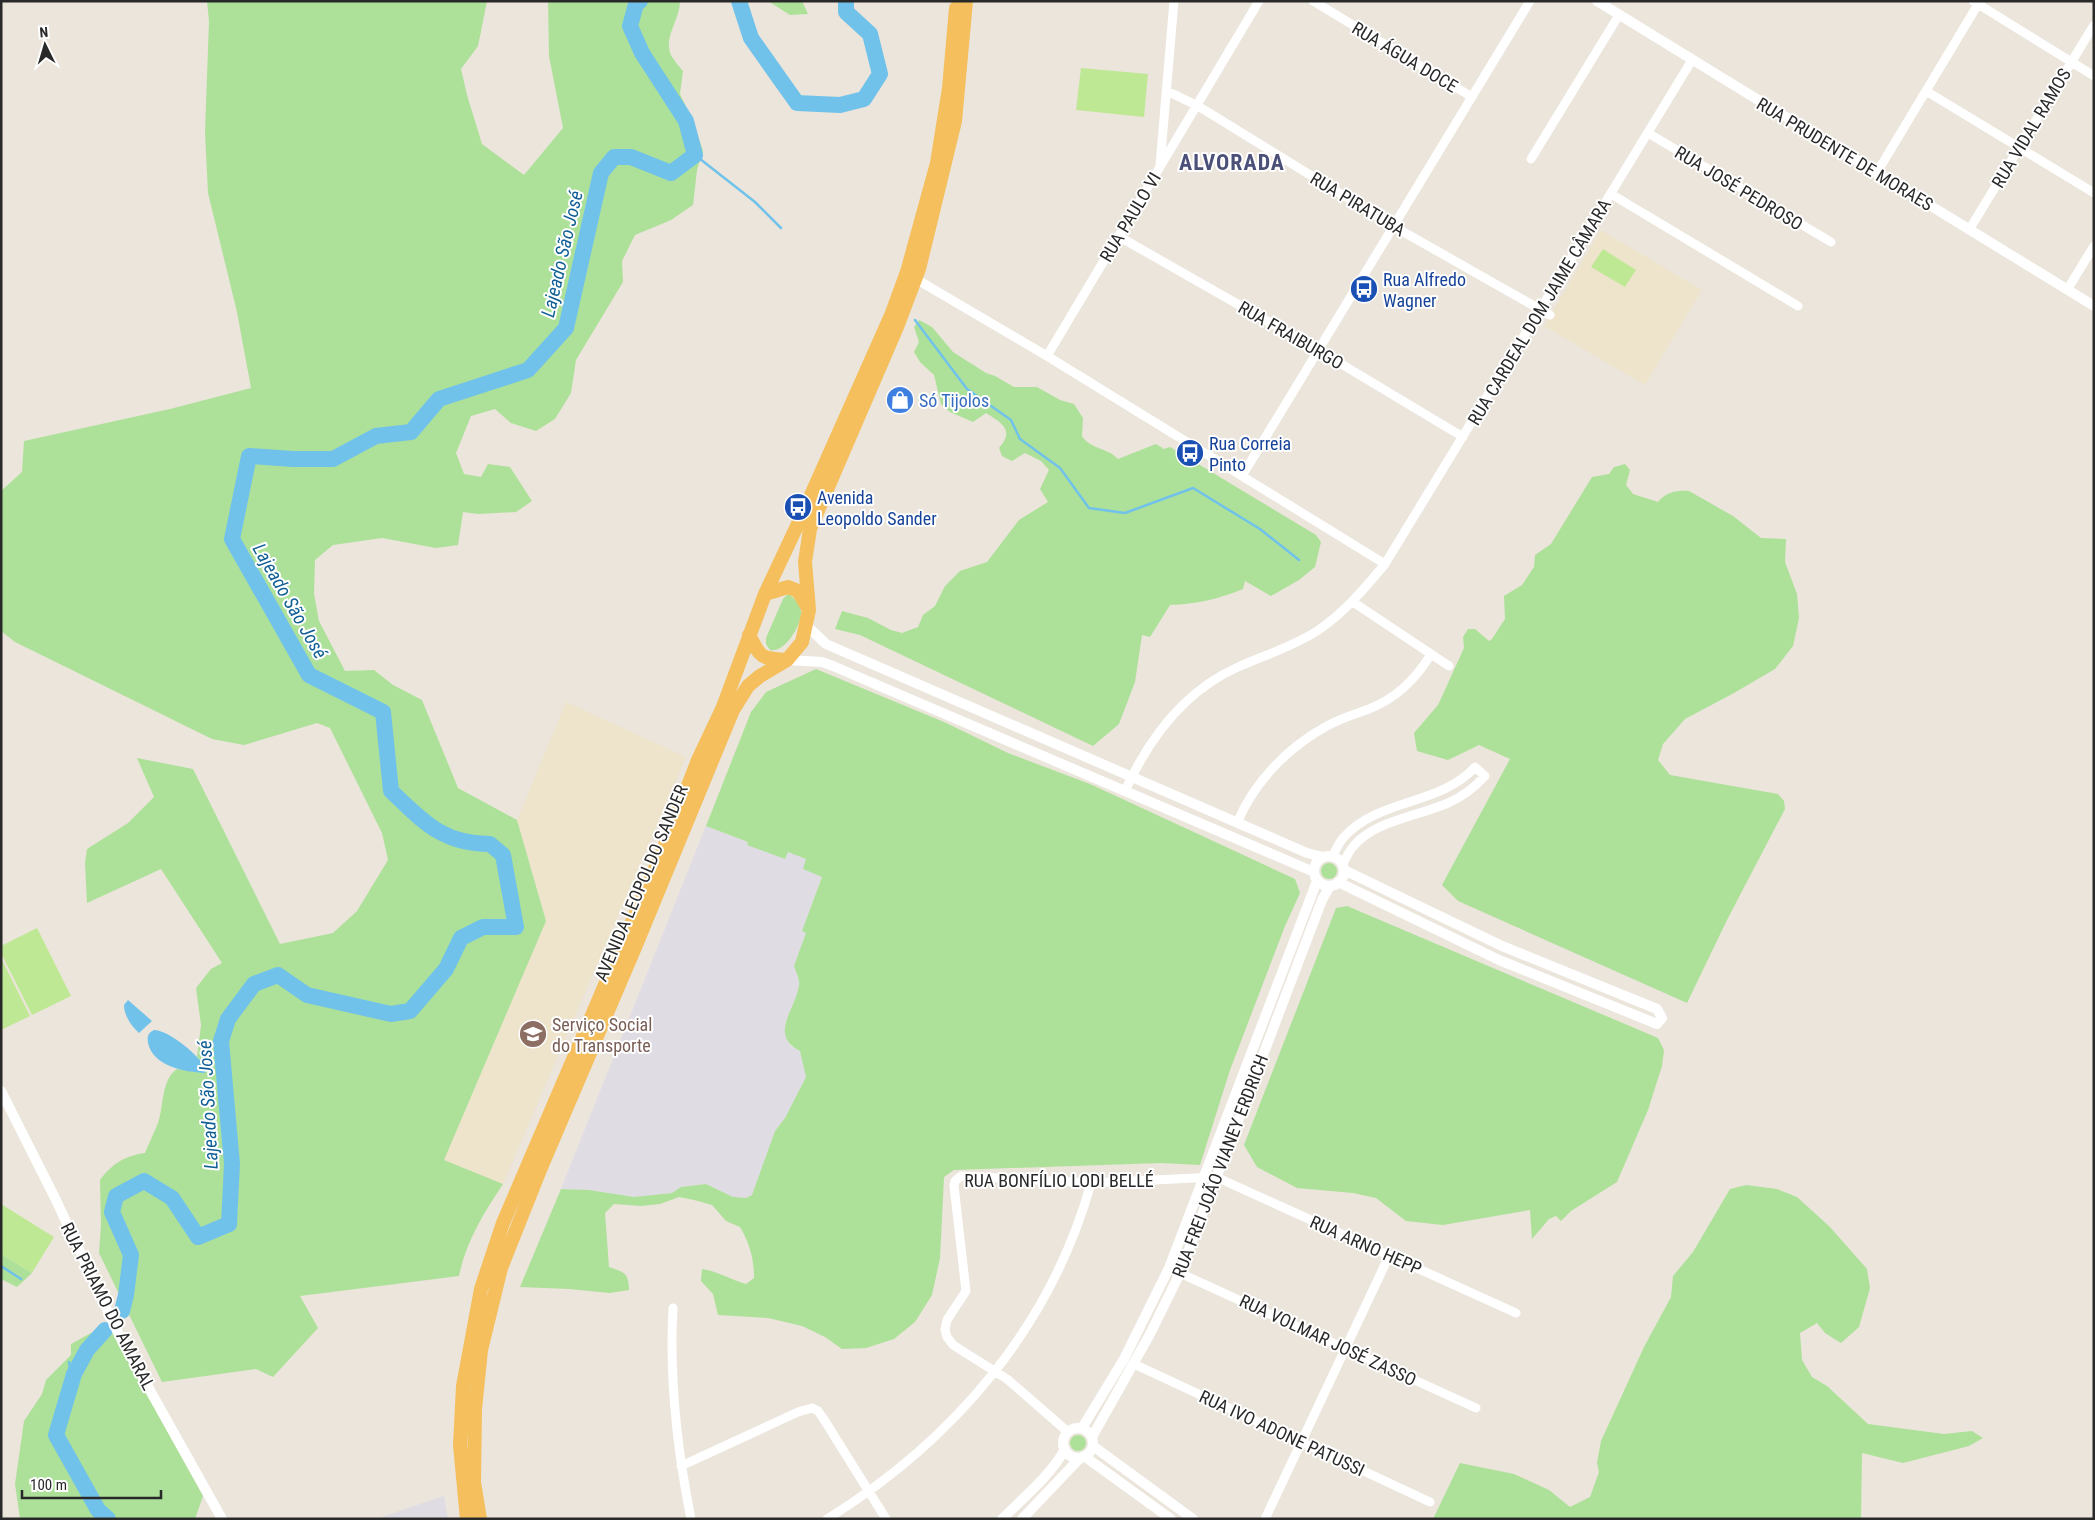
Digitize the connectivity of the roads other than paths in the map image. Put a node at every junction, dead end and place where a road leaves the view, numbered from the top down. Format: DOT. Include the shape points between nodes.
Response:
graph roads {
  1 [pos="957,1"];
  2 [pos="966,1"];
  3 [pos="1174,1"];
  4 [pos="1259,1"];
  5 [pos="1313,1"];
  6 [pos="1530,1"];
  7 [pos="1597,1"];
  8 [pos="1977,2"];
  9 [pos="1619,15"];
  10 [pos="2094,25"];
  11 [pos="1692,60"];
  12 [pos="2072,62"];
  13 [pos="2094,76"];
  14 [pos="1166,91"];
  15 [pos="1926,91"];
  16 [pos="1472,97"];
  17 [pos="1198,106"];
  18 [pos="1648,133"];
  19 [pos="2020,147"];
  20 [pos="1531,159"];
  21 [pos="1159,168"];
  22 [pos="1876,174"];
  23 [pos="2094,193"];
  24 [pos="1611,194"];
  25 [pos="1393,226"];
  26 [pos="1969,230"];
  27 [pos="1118,236"];
  28 [pos="1831,242"];
  29 [pos="2094,246"];
  30 [pos="916,279"];
  31 [pos="2067,290"];
  32 [pos="1798,306"];
  33 [pos="2094,306"];
  34 [pos="1540,309"];
  35 [pos="1550,315"];
  36 [pos="1318,350"];
  37 [pos="1047,356"];
  38 [pos="1462,437"];
  39 [pos="1242,476"];
  40 [pos="1385,564"];
  41 [pos="765,594"];
  42 [pos="1353,602"];
  43 [pos="809,610"];
  44 [pos="807,626"];
  45 [pos="749,635"];
  46 [pos="1431,654"];
  47 [pos="787,660"];
  48 [pos="1449,666"];
  49 [pos="1132,777"];
  50 [pos="1125,790"];
  51 [pos="1237,823"];
  52 [pos="1327,857"];
  53 [pos="1343,867"];
  54 [pos="1316,877"];
  55 [pos="1334,884"];
  56 [pos="1,1091"];
  57 [pos="1204,1177"];
  58 [pos="1216,1177"];
  59 [pos="1090,1183"];
  60 [pos="1389,1256"];
  61 [pos="1169,1268"];
  62 [pos="1180,1273"];
  63 [pos="673,1308"];
  64 [pos="1516,1313"];
  65 [pos="1346,1348"];
  66 [pos="1134,1364"];
  67 [pos="995,1371"];
  68 [pos="1476,1408"];
  69 [pos="1082,1428"];
  70 [pos="1068,1432"];
  71 [pos="1092,1442"];
  72 [pos="1301,1442"];
  73 [pos="1065,1449"];
  74 [pos="1082,1457"];
  75 [pos="681,1466"];
  76 [pos="870,1492"];
  77 [pos="1430,1502"];
  78 [pos="222,1519"];
  79 [pos="467,1519"];
  80 [pos="480,1519"];
  81 [pos="691,1519"];
  82 [pos="827,1519"];
  83 [pos="886,1519"];
  84 [pos="1002,1519"];
  85 [pos="1022,1519"];
  86 [pos="1170,1519"];
  87 [pos="1193,1519"];
  88 [pos="1265,1519"];
  1 -- 41 [label="highway, AVENIDA LEOPOLDO SANDER" via="949,88 936,163 907,272 868,367"];
  2 -- 30 [label="highway, AVENIDA LEOPOLDO SANDER" via="954,121"];
  3 -- 14 [label="street"];
  4 -- 17 [label="street, RUA PAULO VI"];
  5 -- 16 [label="street, RUA ÁGUA DOCE"];
  6 -- 16 [label="street"];
  7 -- 9 [label="street, RUA PRUDENTE DE MORAES"];
  8 -- 12 [label="street"];
  8 -- 15 [label="street"];
  9 -- 11 [label="street, RUA PRUDENTE DE MORAES"];
  9 -- 20 [label="street"];
  10 -- 12 [label="street, RUA VIDAL RAMOS"];
  11 -- 18 [label="street, RUA CARDEAL DOM JAIME CÂMARA"];
  11 -- 22 [label="street, RUA PRUDENTE DE MORAES"];
  12 -- 13 [label="street"];
  12 -- 19 [label="street, RUA VIDAL RAMOS"];
  14 -- 17 [label="street, RUA PIRATUBA"];
  14 -- 21 [label="street"];
  15 -- 19 [label="street"];
  15 -- 22 [label="street"];
  16 -- 25 [label="street"];
  17 -- 21 [label="street, RUA PAULO VI"];
  17 -- 25 [label="street, RUA PIRATUBA"];
  18 -- 24 [label="street, RUA CARDEAL DOM JAIME CÂMARA"];
  18 -- 28 [label="street, RUA JOSÉ PEDROSO"];
  19 -- 23 [label="street"];
  19 -- 26 [label="street, RUA VIDAL RAMOS"];
  21 -- 27 [label="street, RUA PAULO VI"];
  22 -- 26 [label="street, RUA PRUDENTE DE MORAES"];
  24 -- 32 [label="street"];
  24 -- 34 [label="street, RUA CARDEAL DOM JAIME CÂMARA"];
  25 -- 34 [label="street, RUA PIRATUBA"];
  25 -- 36 [label="street"];
  26 -- 31 [label="street, RUA PRUDENTE DE MORAES"];
  27 -- 36 [label="street, RUA FRAIBURGO"];
  27 -- 37 [label="street, RUA PAULO VI"];
  29 -- 31 [label="street"];
  30 -- 37 [label="street"];
  30 -- 43 [label="highway, AVENIDA LEOPOLDO SANDER" via="810,529 805,562"];
  31 -- 33 [label="street, RUA PRUDENTE DE MORAES"];
  34 -- 35 [label="street, RUA PIRATUBA"];
  34 -- 38 [label="street, RUA CARDEAL DOM JAIME CÂMARA"];
  36 -- 38 [label="street, RUA FRAIBURGO"];
  36 -- 39 [label="street"];
  37 -- 39 [label="street"];
  38 -- 40 [label="street, RUA CARDEAL DOM JAIME CÂMARA"];
  39 -- 40 [label="street"];
  40 -- 42 [label="street, RUA CARDEAL DOM JAIME CÂMARA"];
  41 -- 43 [label="highway" via="788,587 798,591"];
  41 -- 45 [label="highway, AVENIDA LEOPOLDO SANDER"];
  42 -- 46 [label="street"];
  42 -- 49 [label="street, RUA CARDEAL DOM JAIME CÂMARA" via="1305,638 1236,668 1198,691 1166,722"];
  43 -- 44 [label="highway, AVENIDA LEOPOLDO SANDER"];
  44 -- 47 [label="highway, AVENIDA LEOPOLDO SANDER" via="802,642"];
  44 -- 49 [label="street" via="826,644"];
  45 -- 47 [label="highway" via="758,654"];
  45 -- 79 [label="highway, AVENIDA LEOPOLDO SANDER" via="665,845 510,1205 481,1289 463,1386 460,1445"];
  46 -- 48 [label="street"];
  46 -- 51 [label="street" via="1413,680 1394,696 1326,726 1291,751 1261,782"];
  47 -- 50 [label="street" via="822,662 833,666"];
  47 -- 80 [label="highway, AVENIDA LEOPOLDO SANDER" via="748,686 733,710 501,1268 481,1350 475,1409 474,1482"];
  49 -- 50 [label="street, RUA CARDEAL DOM JAIME CÂMARA"];
  49 -- 51 [label="street"];
  50 -- 54 [label="street"];
  51 -- 52 [label="street" via="1307,853"];
  52 -- 53 [label="street"];
  52 -- 53 [label="street" via="1344,837 1366,820 1450,787 1475,767 1485,776 1457,799 1396,820 1373,832 1352,847"];
  52 -- 54 [label="street" via="1316,864"];
  53 -- 55 [label="street" via="1343,874"];
  53 -- 55 [label="street" via="1502,946 1657,1009 1662,1018 1657,1024 1499,960"];
  54 -- 55 [label="street"];
  54 -- 57 [label="street, RUA FREI JOÃO VIANEY ERDRICH"];
  55 -- 58 [label="street, RUA FREI JOÃO VIANEY ERDRICH" via="1322,900"];
  56 -- 78 [label="street, RUA PRIAMO DO AMARAL" via="119,1335"];
  57 -- 58 [label="street, RUA BONFÍLIO LODI BELLÉ"];
  57 -- 59 [label="street, RUA BONFÍLIO LODI BELLÉ"];
  57 -- 61 [label="street, RUA FREI JOÃO VIANEY ERDRICH"];
  58 -- 60 [label="street, RUA ARNO HEPP"];
  58 -- 62 [label="street, RUA FREI JOÃO VIANEY ERDRICH"];
  59 -- 67 [label="street" via="1074,1235 1052,1283 1026,1328"];
  59 -- 67 [label="street, RUA BONFÍLIO LODI BELLÉ" via="961,1176 955,1181 966,1291 947,1320 945,1329 953,1345"];
  60 -- 64 [label="street, RUA ARNO HEPP"];
  60 -- 65 [label="street"];
  61 -- 62 [label="street, RUA VOLMAR JOSÉ ZASSO"];
  61 -- 69 [label="street, RUA FREI JOÃO VIANEY ERDRICH" via="1124,1359"];
  62 -- 65 [label="street, RUA VOLMAR JOSÉ ZASSO"];
  62 -- 66 [label="street, RUA FREI JOÃO VIANEY ERDRICH"];
  63 -- 75 [label="street" via="673,1389"];
  65 -- 68 [label="street, RUA VOLMAR JOSÉ ZASSO"];
  65 -- 72 [label="street"];
  66 -- 71 [label="street, RUA FREI JOÃO VIANEY ERDRICH"];
  66 -- 72 [label="street, RUA IVO ADONE PATUSSI"];
  67 -- 70 [label="street"];
  67 -- 76 [label="street" via="936,1437"];
  69 -- 70 [label="street"];
  69 -- 71 [label="street"];
  70 -- 73 [label="street" via="1064,1440"];
  71 -- 74 [label="street" via="1091,1450"];
  71 -- 87 [label="street"];
  72 -- 77 [label="street, RUA IVO ADONE PATUSSI"];
  72 -- 88 [label="street"];
  73 -- 74 [label="street" via="1071,1456"];
  73 -- 84 [label="street"];
  74 -- 85 [label="street"];
  74 -- 86 [label="street"];
  75 -- 76 [label="street" via="812,1408 823,1418"];
  75 -- 81 [label="street"];
  76 -- 82 [label="street"];
  76 -- 83 [label="street"];
}
